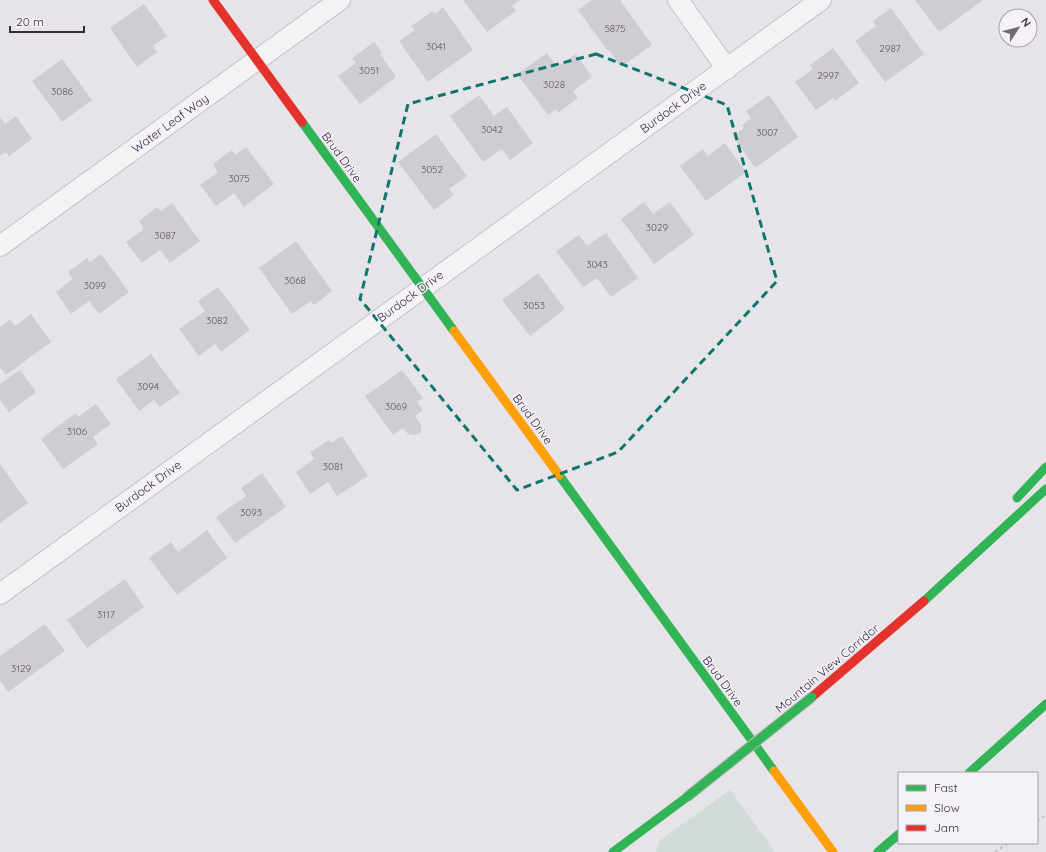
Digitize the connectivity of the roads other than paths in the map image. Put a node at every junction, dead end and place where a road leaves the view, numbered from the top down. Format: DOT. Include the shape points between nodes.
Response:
graph roads {
  1 [pos="213,0"];
  2 [pos="340,0"];
  3 [pos="678,0"];
  4 [pos="821,0"];
  5 [pos="257,60"];
  6 [pos="727,69"];
  7 [pos="0,246"];
  8 [pos="422,288"];
  9 [pos="1046,467"];
  10 [pos="1046,489"];
  11 [pos="1008,507"];
  12 [pos="983,535"];
  13 [pos="0,594"];
  14 [pos="916,609"];
  15 [pos="1046,704"];
  16 [pos="970,772"];
  17 [pos="898,835"];
  18 [pos="613,852"];
  19 [pos="833,852"];
  20 [pos="878,852"];
  1 -- 5 [label="main road, Brud Drive"];
  2 -- 5 [label="street, Water Leaf Way"];
  3 -- 6 [label="street"];
  4 -- 6 [label="street, Burdock Drive"];
  5 -- 7 [label="street, Water Leaf Way"];
  5 -- 8 [label="main road, Brud Drive"];
  6 -- 8 [label="street, Burdock Drive"];
  8 -- 13 [label="street, Burdock Drive"];
  8 -- 19 [label="main road, Brud Drive"];
  9 -- 11 [label="main road"];
  10 -- 14 [label="main road, Mountain View Corridor"];
  12 -- 14 [label="main road"];
  14 -- 18 [label="main road, Mountain View Corridor, bridge" via="812,697 687,797"];
  15 -- 16 [label="main road"];
  17 -- 20 [label="main road"];
}
